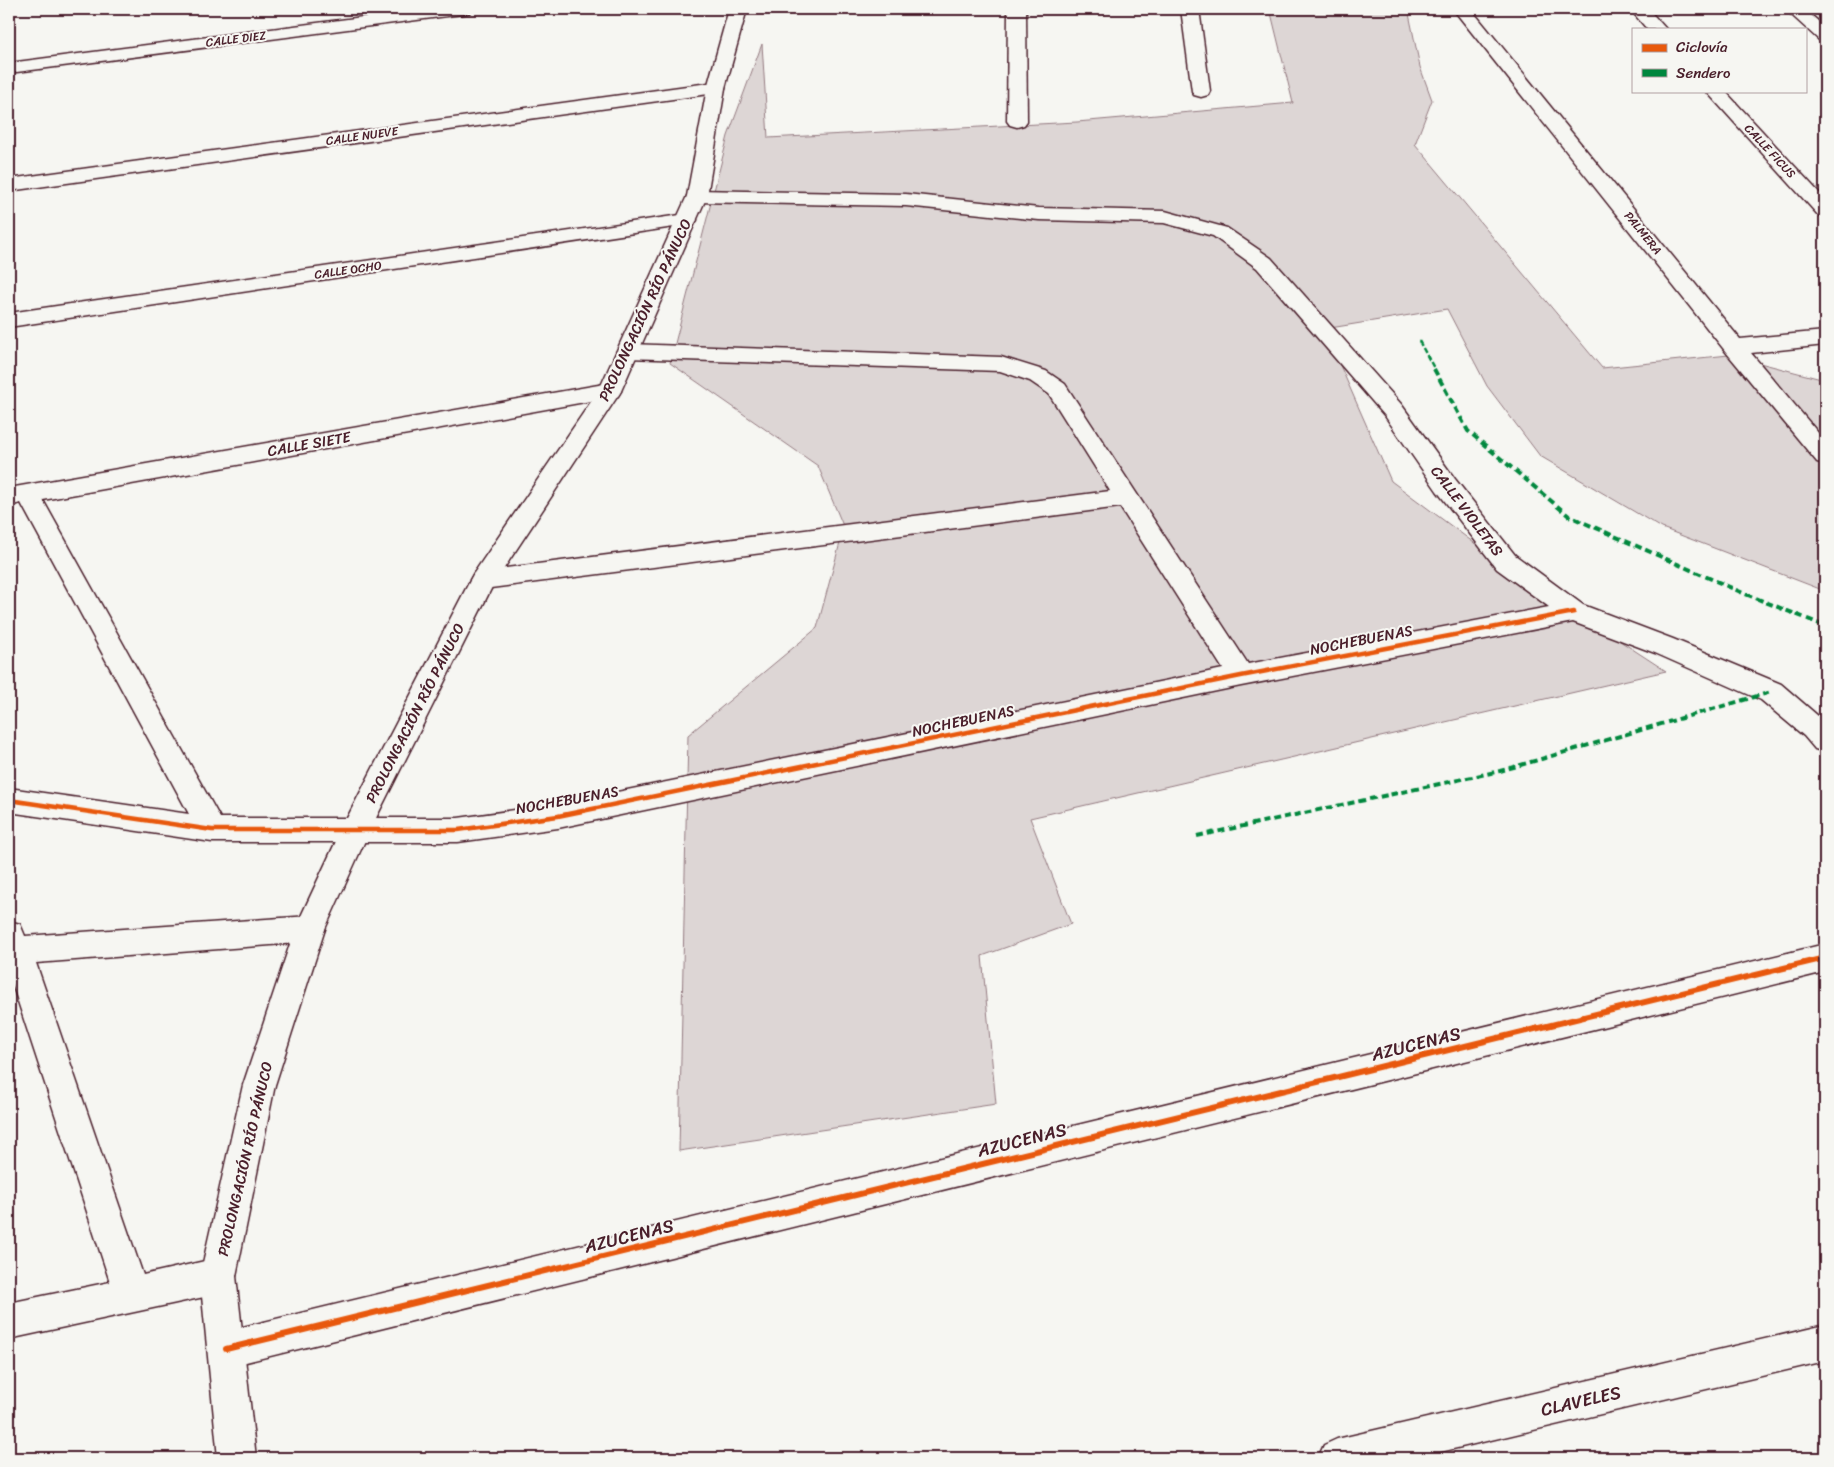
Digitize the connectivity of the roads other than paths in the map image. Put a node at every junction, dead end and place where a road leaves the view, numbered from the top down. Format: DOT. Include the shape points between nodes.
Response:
graph roads {
  1 [pos="463,9"];
  2 [pos="738,9"];
  3 [pos="1017,9"];
  4 [pos="1190,9"];
  5 [pos="1462,9"];
  6 [pos="1639,9"];
  7 [pos="1794,9"];
  8 [pos="1656,28"];
  9 [pos="1825,36"];
  10 [pos="9,68"];
  11 [pos="716,88"];
  12 [pos="1201,90"];
  13 [pos="1716,92"];
  14 [pos="1016,121"];
  15 [pos="9,185"];
  16 [pos="692,208"];
  17 [pos="1825,210"];
  18 [pos="1220,232"];
  19 [pos="9,320"];
  20 [pos="1825,338"];
  21 [pos="1734,347"];
  22 [pos="628,351"];
  23 [pos="610,391"];
  24 [pos="1825,456"];
  25 [pos="18,496"];
  26 [pos="1126,498"];
  27 [pos="483,580"];
  28 [pos="1574,612"];
  29 [pos="1241,676"];
  30 [pos="1825,741"];
  31 [pos="9,800"];
  32 [pos="212,830"];
  33 [pos="355,831"];
  34 [pos="310,929"];
  35 [pos="11,945"];
  36 [pos="1825,958"];
  37 [pos="218,1276"];
  38 [pos="132,1295"];
  39 [pos="9,1321"];
  40 [pos="1825,1343"];
  41 [pos="226,1349"];
  42 [pos="237,1458"];
  43 [pos="1337,1458"];
  1 -- 10 [label="street, CALLE DIEZ"];
  2 -- 11 [label="street, PROLONGACIÓN RÍO PÁNUCO"];
  3 -- 14 [label="street"];
  4 -- 12 [label="street"];
  5 -- 21 [label="street, PALMERA"];
  6 -- 8 [label="street"];
  7 -- 9 [label="street"];
  11 -- 15 [label="street, CALLE NUEVE"];
  11 -- 16 [label="street, PROLONGACIÓN RÍO PÁNUCO"];
  13 -- 17 [label="street, CALLE FICUS"];
  16 -- 18 [label="street, CALLE OCHO" via="906,200 1038,214 1165,217"];
  16 -- 19 [label="street, CALLE OCHO"];
  16 -- 22 [label="street, PROLONGACIÓN RÍO PÁNUCO"];
  18 -- 28 [label="street, CALLE VIOLETAS" via="1264,263 1394,410 1446,485 1506,562"];
  20 -- 21 [label="street"];
  21 -- 24 [label="street, PALMERA"];
  22 -- 23 [label="street, PROLONGACIÓN RÍO PÁNUCO"];
  22 -- 26 [label="street" via="1001,364 1020,369 1057,389"];
  23 -- 25 [label="street, CALLE SIETE"];
  23 -- 27 [label="street, PROLONGACIÓN RÍO PÁNUCO"];
  25 -- 32 [label="street"];
  26 -- 27 [label="street"];
  26 -- 29 [label="street"];
  27 -- 33 [label="street, PROLONGACIÓN RÍO PÁNUCO"];
  28 -- 29 [label="street, NOCHEBUENAS"];
  28 -- 30 [label="street, CALLE VIOLETAS" via="1771,692"];
  29 -- 33 [label="street, NOCHEBUENAS" via="558,816 458,830"];
  31 -- 32 [label="street, NOCHEBUENAS"];
  32 -- 33 [label="street, NOCHEBUENAS"];
  33 -- 34 [label="street, PROLONGACIÓN RÍO PÁNUCO"];
  34 -- 35 [label="street"];
  34 -- 37 [label="street, PROLONGACIÓN RÍO PÁNUCO" via="259,1085"];
  35 -- 38 [label="street"];
  36 -- 41 [label="street, AZUCENAS"];
  37 -- 38 [label="street"];
  37 -- 41 [label="street, PROLONGACIÓN RÍO PÁNUCO"];
  38 -- 39 [label="street"];
  40 -- 43 [label="street, CLAVELES"];
  41 -- 42 [label="street, PROLONGACIÓN RÍO PÁNUCO"];
}
